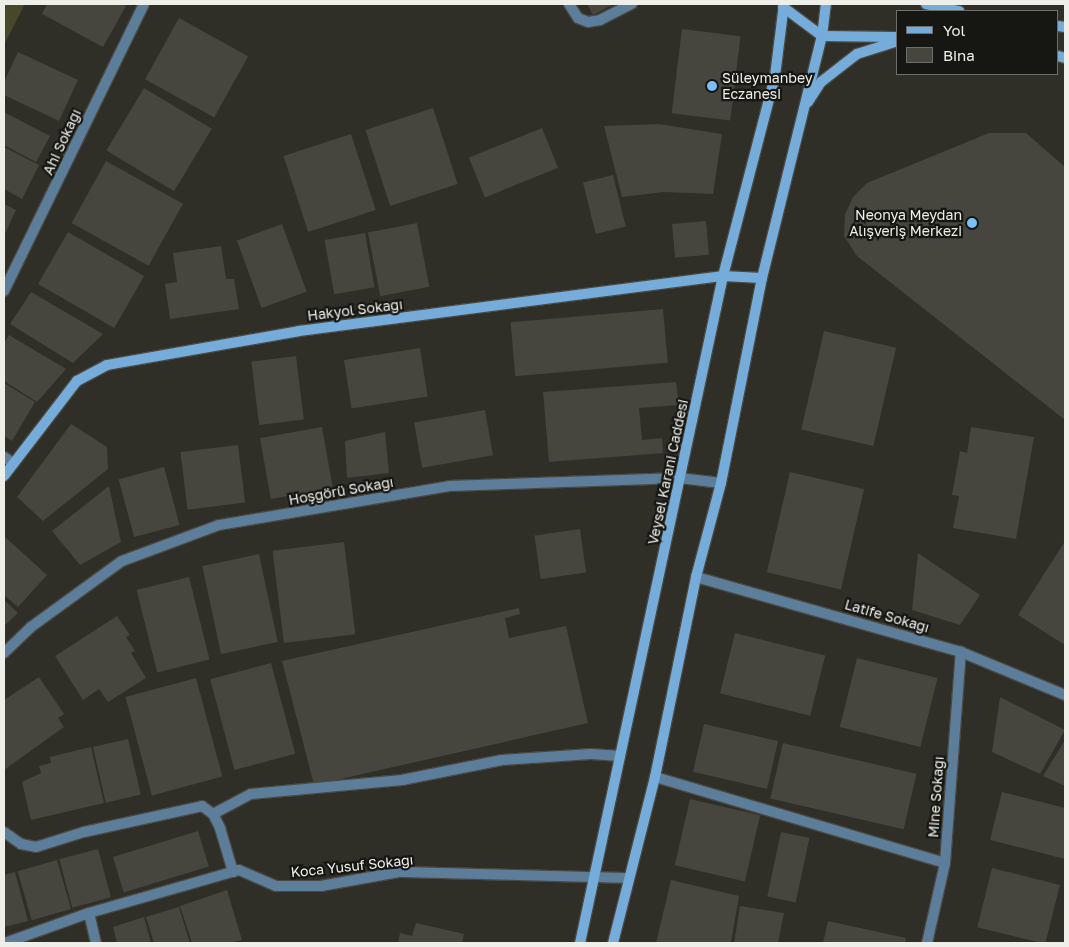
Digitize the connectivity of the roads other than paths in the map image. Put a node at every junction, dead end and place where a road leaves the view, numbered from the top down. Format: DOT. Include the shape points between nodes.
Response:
graph roads {
  1 [pos="144,4"];
  2 [pos="570,4"];
  3 [pos="632,4"];
  4 [pos="826,4"];
  5 [pos="926,4"];
  6 [pos="786,5"];
  7 [pos="954,10"];
  8 [pos="822,36"];
  9 [pos="896,39"];
  10 [pos="896,40"];
  11 [pos="803,109"];
  12 [pos="723,276"];
  13 [pos="762,278"];
  14 [pos="4,291"];
  15 [pos="8,460"];
  16 [pos="4,476"];
  17 [pos="680,478"];
  18 [pos="721,483"];
  19 [pos="696,577"];
  20 [pos="961,652"];
  21 [pos="4,653"];
  22 [pos="1065,695"];
  23 [pos="620,756"];
  24 [pos="655,777"];
  25 [pos="213,814"];
  26 [pos="4,832"];
  27 [pos="945,862"];
  28 [pos="233,872"];
  29 [pos="594,875"];
  30 [pos="628,878"];
  31 [pos="89,913"];
  32 [pos="5,943"];
  33 [pos="96,943"];
  34 [pos="580,943"];
  35 [pos="613,943"];
  36 [pos="927,943"];
  1 -- 14 [label="street, Ahi Sokağı"];
  2 -- 3 [label="street" via="578,18 588,22 600,20"];
  4 -- 8 [label="main road"];
  5 -- 7 [label="main road"];
  6 -- 8 [label="main road"];
  6 -- 12 [label="main road, Veysel Karani Caddesi" via="775,76"];
  8 -- 9 [label="main road"];
  8 -- 11 [label="main road"];
  10 -- 11 [label="main road" via="857,54 838,66 821,82"];
  11 -- 13 [label="main road"];
  12 -- 13 [label="main road, Hakyol Sokağı"];
  12 -- 15 [label="main road, Hakyol Sokağı" via="299,330 107,364 77,381"];
  12 -- 17 [label="main road, Veysel Karani Caddesi"];
  13 -- 18 [label="main road"];
  15 -- 16 [label="main road, Hakyol Sokağı"];
  17 -- 18 [label="street, Hoşgörü Sokağı"];
  17 -- 21 [label="street, Hoşgörü Sokağı" via="449,486 219,525 122,561"];
  17 -- 23 [label="main road, Veysel Karani Caddesi"];
  18 -- 19 [label="main road"];
  19 -- 20 [label="street, Latife Sokağı"];
  19 -- 24 [label="main road"];
  20 -- 22 [label="street, Latife Sokağı"];
  20 -- 27 [label="street, Mine Sokağı"];
  23 -- 25 [label="street" via="591,754 502,760 402,780 251,794"];
  23 -- 29 [label="main road, Veysel Karani Caddesi"];
  24 -- 27 [label="street"];
  24 -- 30 [label="main road"];
  25 -- 26 [label="street" via="202,806 193,806 36,847 21,844"];
  25 -- 28 [label="street"];
  27 -- 36 [label="street, Mine Sokağı"];
  28 -- 29 [label="street, Koca Yusuf Sokağı" via="239,870 276,886 321,886 398,872"];
  28 -- 31 [label="street, Koca Yusuf Sokağı"];
  29 -- 30 [label="street, Koca Yusuf Sokağı"];
  29 -- 34 [label="main road, Veysel Karani Caddesi"];
  30 -- 35 [label="main road"];
  31 -- 32 [label="street, Koca Yusuf Sokağı"];
  31 -- 33 [label="street"];
}
